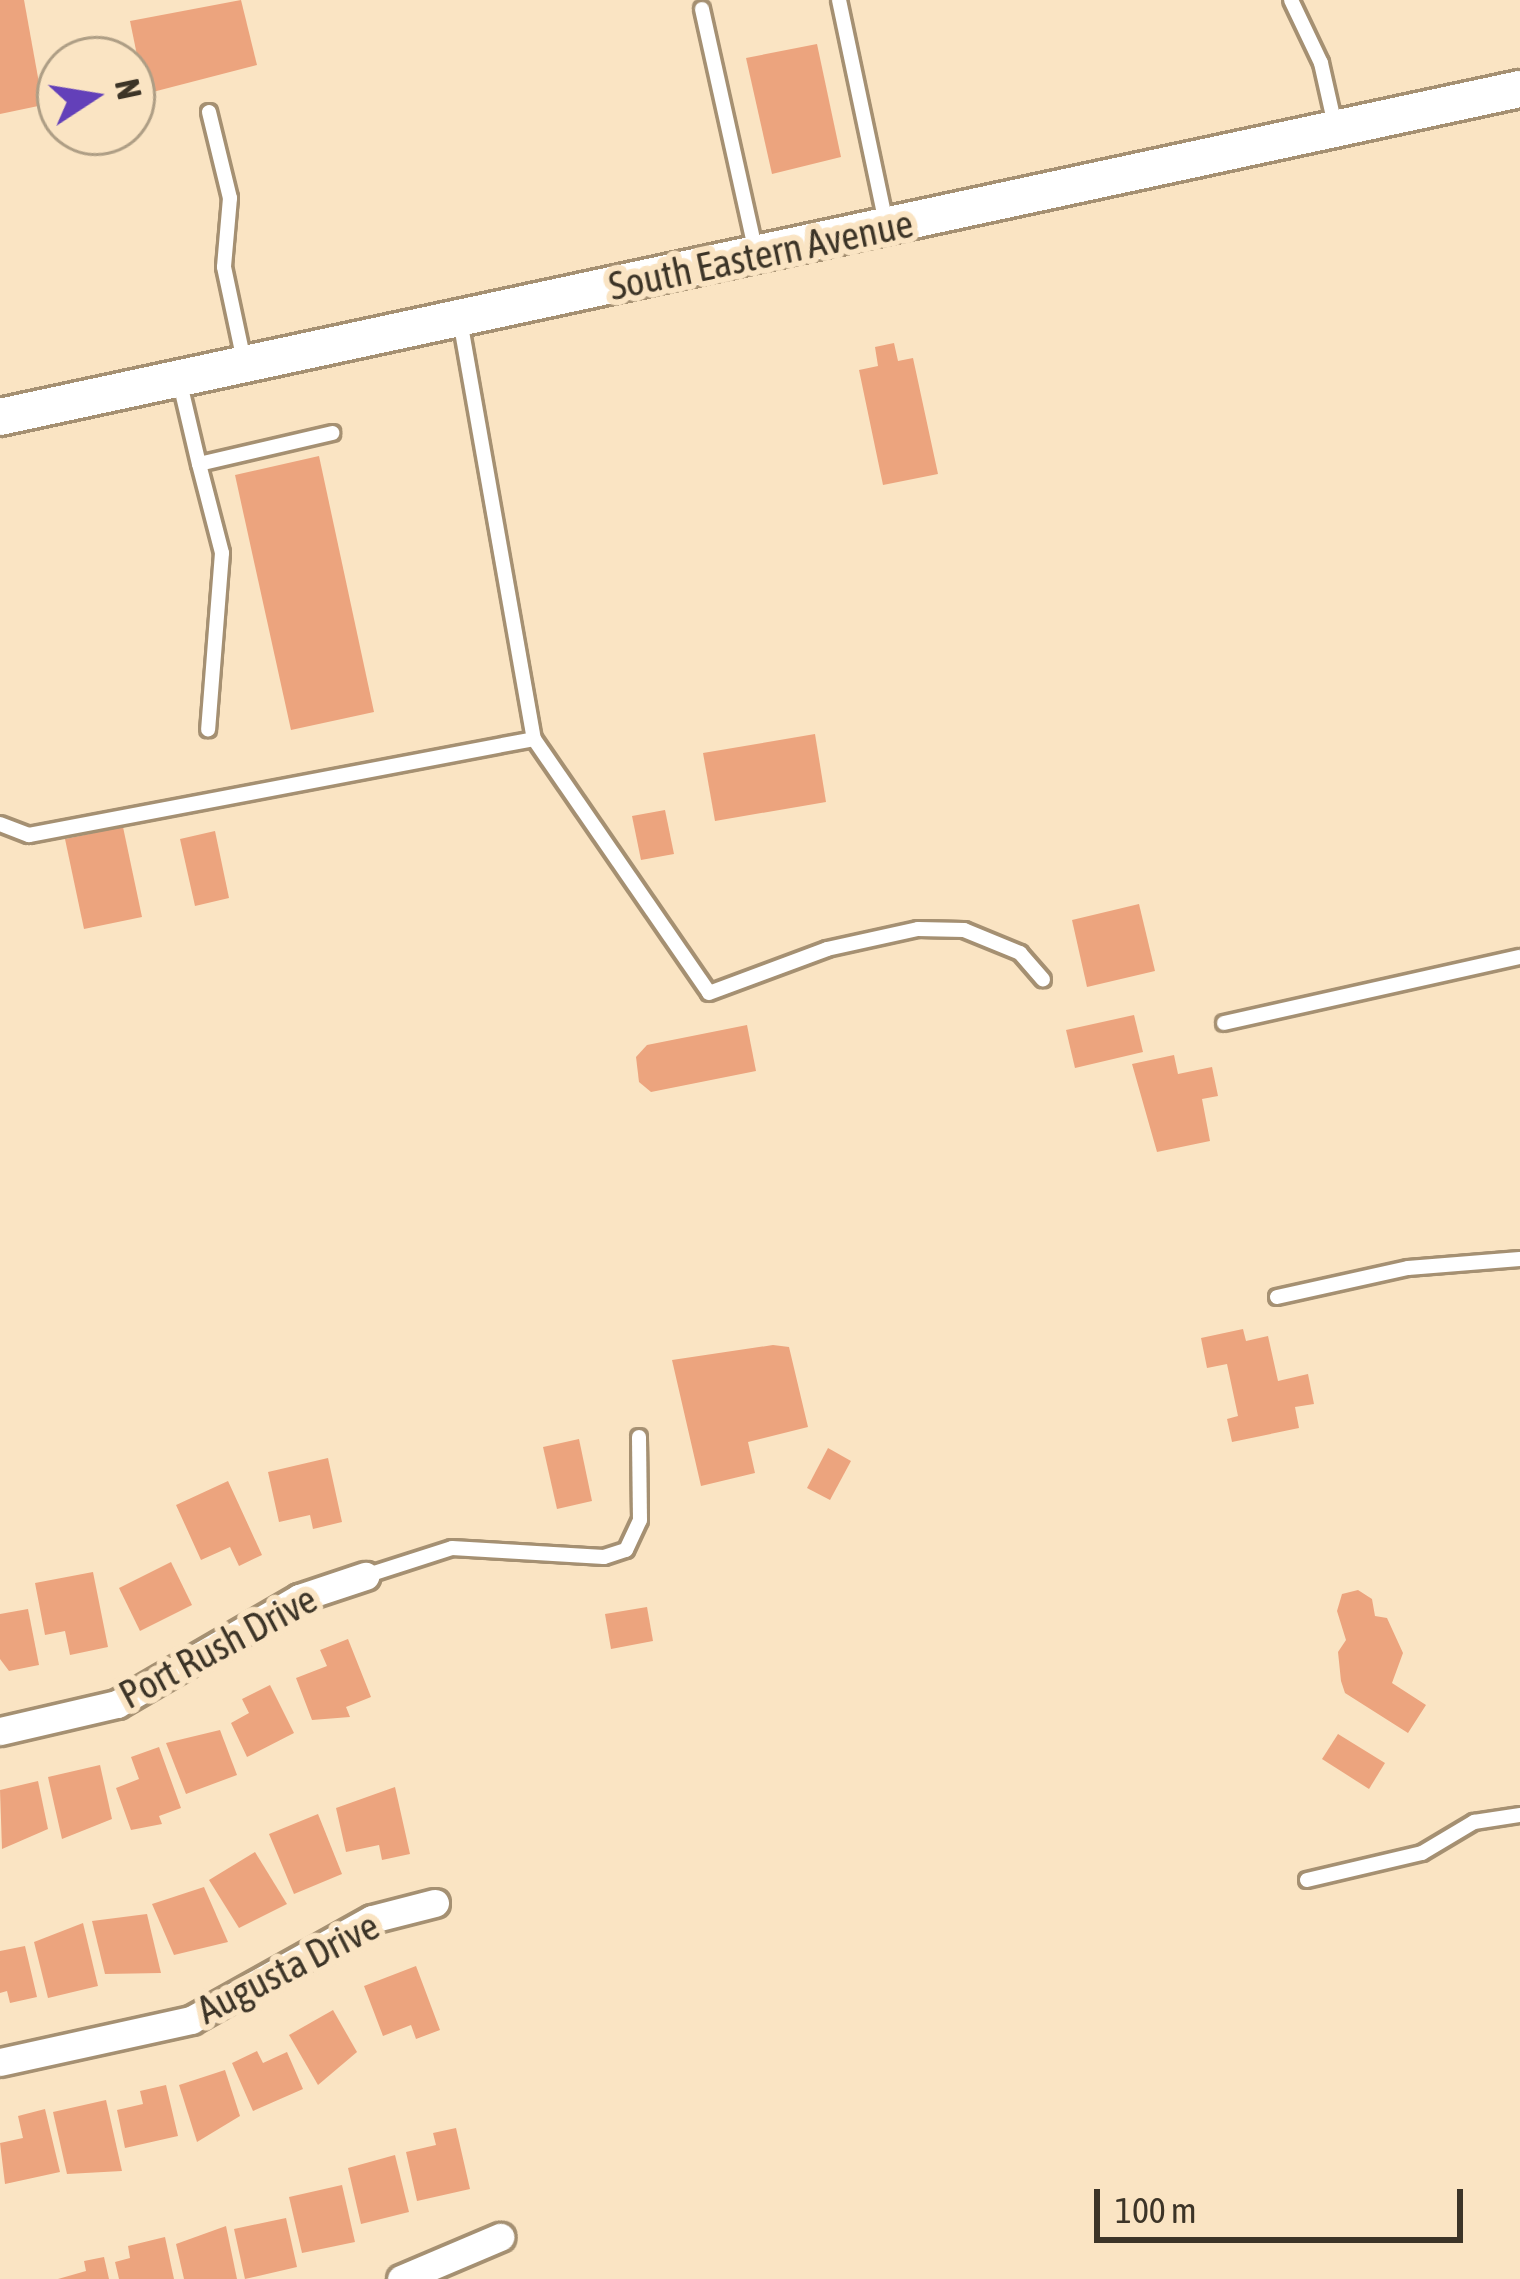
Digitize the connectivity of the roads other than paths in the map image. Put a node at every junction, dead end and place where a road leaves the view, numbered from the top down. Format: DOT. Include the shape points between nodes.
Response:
graph roads {
  1 [pos="839,0"];
  2 [pos="1291,0"];
  3 [pos="702,10"];
  4 [pos="1520,88"];
  5 [pos="209,112"];
  6 [pos="1336,130"];
  7 [pos="887,228"];
  8 [pos="757,256"];
  9 [pos="460,320"];
  10 [pos="245,366"];
  11 [pos="179,379"];
  12 [pos="0,417"];
  13 [pos="332,433"];
  14 [pos="199,464"];
  15 [pos="208,729"];
  16 [pos="534,739"];
  17 [pos="0,824"];
  18 [pos="1520,957"];
  19 [pos="1043,979"];
  20 [pos="1224,1023"];
  21 [pos="1520,1259"];
  22 [pos="1277,1297"];
  23 [pos="639,1437"];
  24 [pos="365,1576"];
  25 [pos="0,1731"];
  26 [pos="1520,1815"];
  27 [pos="1307,1880"];
  28 [pos="435,1903"];
  29 [pos="0,2062"];
  30 [pos="500,2236"];
  31 [pos="401,2279"];
  1 -- 7 [label="lane"];
  2 -- 6 [label="lane" via="1321,63"];
  3 -- 8 [label="lane"];
  4 -- 6 [label="street, South Eastern Avenue"];
  5 -- 10 [label="lane" via="230,198 224,267"];
  6 -- 7 [label="street, South Eastern Avenue"];
  7 -- 8 [label="street, South Eastern Avenue"];
  8 -- 9 [label="street, South Eastern Avenue"];
  9 -- 10 [label="street, South Eastern Avenue"];
  9 -- 16 [label="lane"];
  10 -- 11 [label="street, South Eastern Avenue"];
  11 -- 12 [label="street, South Eastern Avenue"];
  11 -- 14 [label="lane"];
  13 -- 14 [label="lane"];
  14 -- 15 [label="lane" via="222,553"];
  16 -- 17 [label="lane" via="29,835"];
  16 -- 19 [label="lane" via="709,993 826,949 918,929 964,929 1020,953"];
  18 -- 20 [label="lane"];
  21 -- 22 [label="lane" via="1448,1262"];
  23 -- 24 [label="lane" via="640,1520 626,1550 604,1557 452,1548"];
  24 -- 25 [label="street, Port Rush Drive" via="299,1598 117,1704"];
  26 -- 27 [label="lane" via="1474,1822 1422,1853"];
  28 -- 29 [label="street, Augusta Drive" via="372,1919 190,2020"];
  30 -- 31 [label="street"];
}
